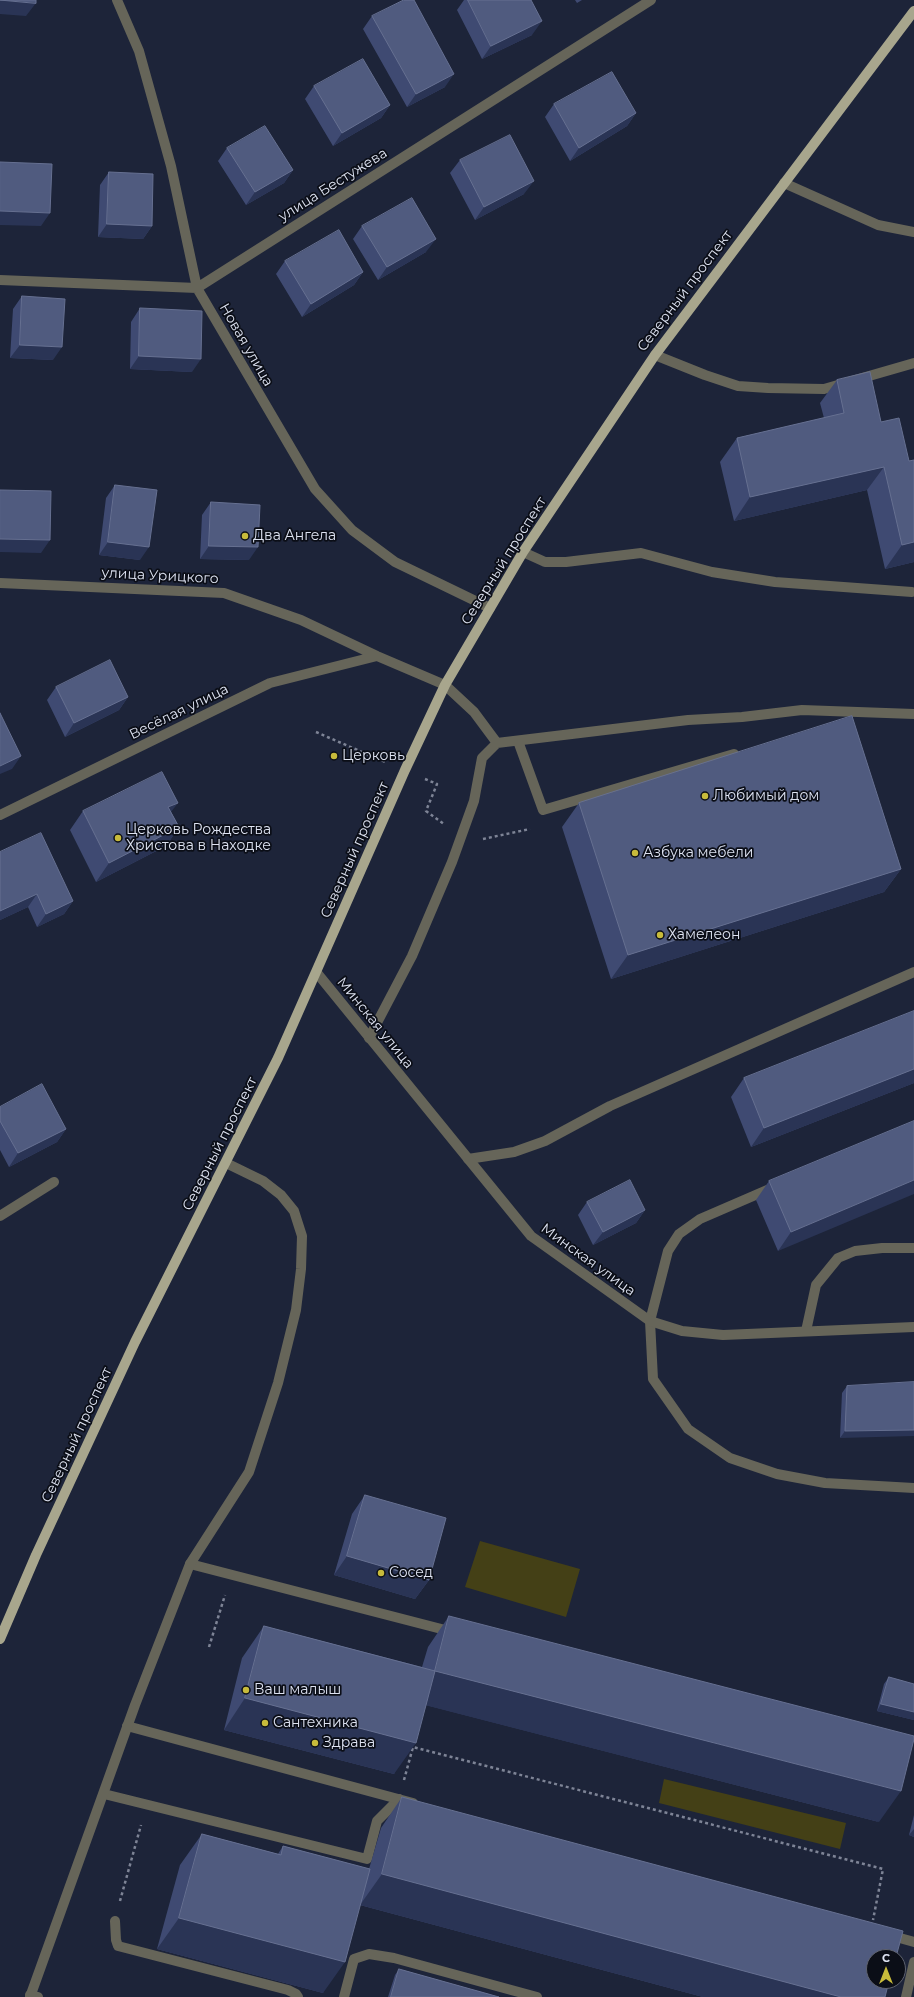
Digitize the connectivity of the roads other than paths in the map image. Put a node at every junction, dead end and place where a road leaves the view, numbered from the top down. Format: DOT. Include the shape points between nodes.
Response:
graph roads {
  1 [pos="117,0"];
  2 [pos="651,0"];
  3 [pos="914,11"];
  4 [pos="784,183"];
  5 [pos="914,232"];
  6 [pos="0,280"];
  7 [pos="197,288"];
  8 [pos="655,355"];
  9 [pos="914,363"];
  10 [pos="523,552"];
  11 [pos="0,583"];
  12 [pos="912,592"];
  13 [pos="490,608"];
  14 [pos="377,656"];
  15 [pos="445,685"];
  16 [pos="914,714"];
  17 [pos="518,741"];
  18 [pos="497,743"];
  19 [pos="734,754"];
  20 [pos="0,815"];
  21 [pos="914,972"];
  22 [pos="317,973"];
  23 [pos="369,1038"];
  24 [pos="468,1159"];
  25 [pos="226,1163"];
  26 [pos="54,1182"];
  27 [pos="785,1182"];
  28 [pos="0,1216"];
  29 [pos="914,1248"];
  30 [pos="650,1321"];
  31 [pos="914,1327"];
  32 [pos="806,1331"];
  33 [pos="914,1488"];
  34 [pos="190,1564"];
  35 [pos="462,1634"];
  36 [pos="0,1639"];
  37 [pos="128,1726"];
  38 [pos="104,1794"];
  39 [pos="399,1799"];
  40 [pos="421,1805"];
  41 [pos="115,1921"];
  42 [pos="871,1930"];
  43 [pos="914,1942"];
  44 [pos="914,1962"];
  45 [pos="33,1996"];
  46 [pos="298,1997"];
  47 [pos="344,1997"];
  48 [pos="537,1997"];
  49 [pos="906,1997"];
  1 -- 7 [label="street, Новая улица" via="139,51 171,166"];
  2 -- 7 [label="street, улица Бестужева"];
  3 -- 4 [label="main road, Северный проспект"];
  4 -- 5 [label="street" via="878,225"];
  4 -- 8 [label="main road, Северный проспект"];
  6 -- 7 [label="street"];
  7 -- 13 [label="street, Новая улица" via="315,489 352,530 395,562"];
  8 -- 9 [label="street" via="738,386 768,388 824,389"];
  8 -- 10 [label="main road, Северный проспект"];
  10 -- 12 [label="street" via="545,562 641,553 712,572 759,579"];
  10 -- 13 [label="main road, Северный проспект"];
  11 -- 14 [label="street, улица Урицкого" via="224,593 301,620"];
  13 -- 15 [label="main road, Северный проспект"];
  14 -- 15 [label="street, улица Урицкого"];
  14 -- 20 [label="street, Весёлая улица" via="270,683"];
  15 -- 18 [label="street, улица Урицкого" via="474,712"];
  15 -- 22 [label="main road, Северный проспект" via="405,770"];
  16 -- 17 [label="street" via="802,710 688,720"];
  17 -- 18 [label="street"];
  17 -- 19 [label="street" via="543,810"];
  18 -- 23 [label="street" via="482,758 474,801 462,836 412,956"];
  21 -- 24 [label="street" via="610,1106 545,1141 514,1152"];
  22 -- 23 [label="street, Минская улица"];
  22 -- 25 [label="main road, Северный проспект"];
  23 -- 24 [label="street, Минская улица"];
  24 -- 30 [label="street, Минская улица" via="531,1236"];
  25 -- 34 [label="street" via="263,1181 281,1195 294,1211 302,1236 301,1269 296,1310 278,1383 249,1472"];
  25 -- 36 [label="main road, Северный проспект" via="136,1342 36,1555"];
  26 -- 28 [label="street"];
  27 -- 30 [label="street" via="700,1219 679,1234 668,1251"];
  29 -- 32 [label="street" via="882,1248 854,1252 838,1258 816,1285"];
  30 -- 32 [label="street, Минская улица" via="682,1331 723,1335"];
  30 -- 33 [label="street" via="653,1379 688,1429 730,1458 777,1474 825,1483"];
  31 -- 32 [label="street, Минская улица"];
  34 -- 35 [label="street"];
  34 -- 37 [label="street"];
  37 -- 38 [label="street"];
  37 -- 39 [label="street"];
  38 -- 39 [label="street" via="366,1859 377,1821"];
  38 -- 45 [label="street"];
  39 -- 40 [label="street"];
  41 -- 46 [label="street" via="118,1946 288,1990"];
  42 -- 43 [label="street"];
  44 -- 49 [label="street"];
  47 -- 48 [label="street" via="354,1959 369,1954 394,1958"];
}
